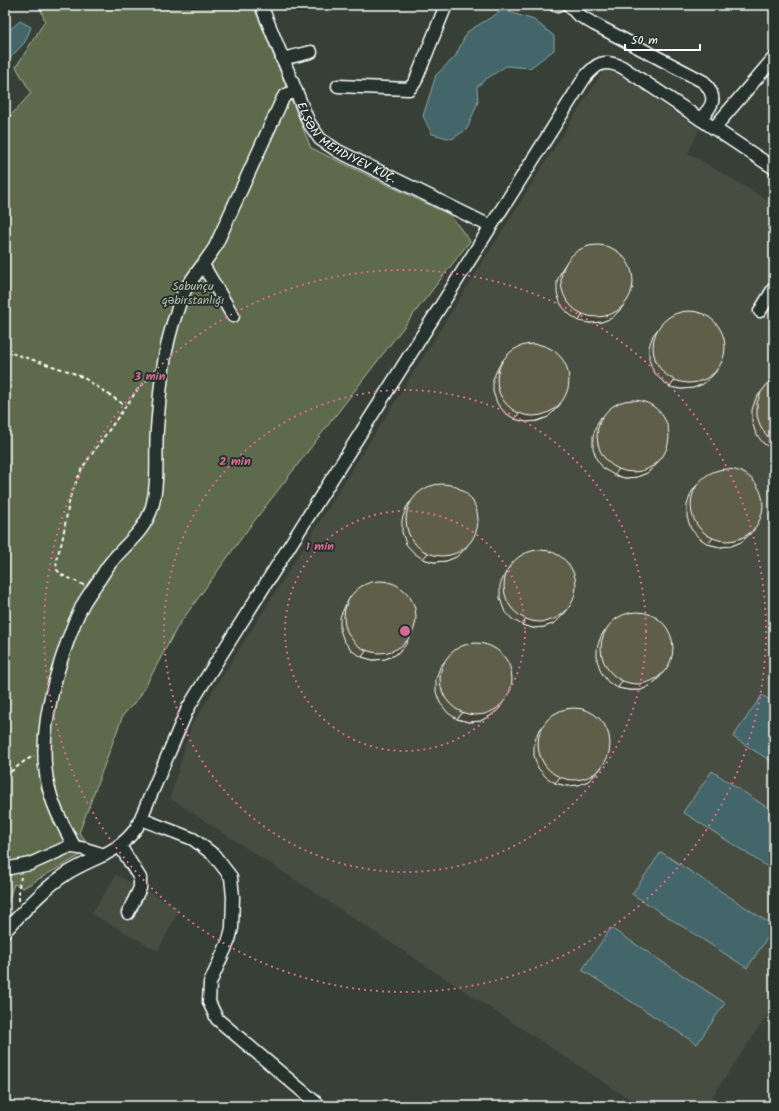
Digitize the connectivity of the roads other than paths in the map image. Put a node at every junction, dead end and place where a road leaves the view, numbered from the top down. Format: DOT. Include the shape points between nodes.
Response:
graph roads {
  1 [pos="261,5"];
  2 [pos="446,5"];
  3 [pos="555,5"];
  4 [pos="559,5"];
  5 [pos="569,5"];
  6 [pos="311,52"];
  7 [pos="774,58"];
  8 [pos="282,59"];
  9 [pos="338,86"];
  10 [pos="295,91"];
  11 [pos="700,119"];
  12 [pos="714,128"];
  13 [pos="774,168"];
  14 [pos="490,226"];
  15 [pos="203,265"];
  16 [pos="774,288"];
  17 [pos="760,311"];
  18 [pos="233,316"];
  19 [pos="141,819"];
  20 [pos="74,846"];
  21 [pos="120,846"];
  22 [pos="104,855"];
  23 [pos="5,869"];
  24 [pos="128,913"];
  25 [pos="5,931"];
  26 [pos="320,1106"];
  1 -- 8 [label="street, ELŞƏN MEHDIYEV KÜÇ."];
  2 -- 9 [label="street" via="415,82 409,89"];
  3 -- 4 [label="street"];
  5 -- 11 [label="street" via="577,14 594,24 704,82 710,88 712,103"];
  6 -- 8 [label="street"];
  7 -- 12 [label="street"];
  8 -- 10 [label="street, ELŞƏN MEHDIYEV KÜÇ."];
  10 -- 14 [label="street, ELŞƏN MEHDIYEV KÜÇ." via="312,129 325,144"];
  10 -- 15 [label="street" via="283,98 215,247"];
  11 -- 12 [label="street"];
  11 -- 14 [label="street" via="622,67 603,62 585,77"];
  12 -- 13 [label="street"];
  14 -- 19 [label="street" via="188,708"];
  15 -- 18 [label="street"];
  15 -- 20 [label="street" via="187,287 170,329 163,369 155,494 151,509 138,535 109,565 83,605 73,626 51,692 44,751 47,778 51,796"];
  16 -- 17 [label="street"];
  19 -- 21 [label="street" via="130,837"];
  19 -- 26 [label="street" via="193,838 214,855 231,877 232,928 210,983 209,1002 218,1019"];
  20 -- 22 [label="street"];
  20 -- 23 [label="street" via="41,860"];
  21 -- 22 [label="street"];
  21 -- 24 [label="street" via="140,878 140,888"];
  22 -- 25 [label="street" via="52,884"];
}
